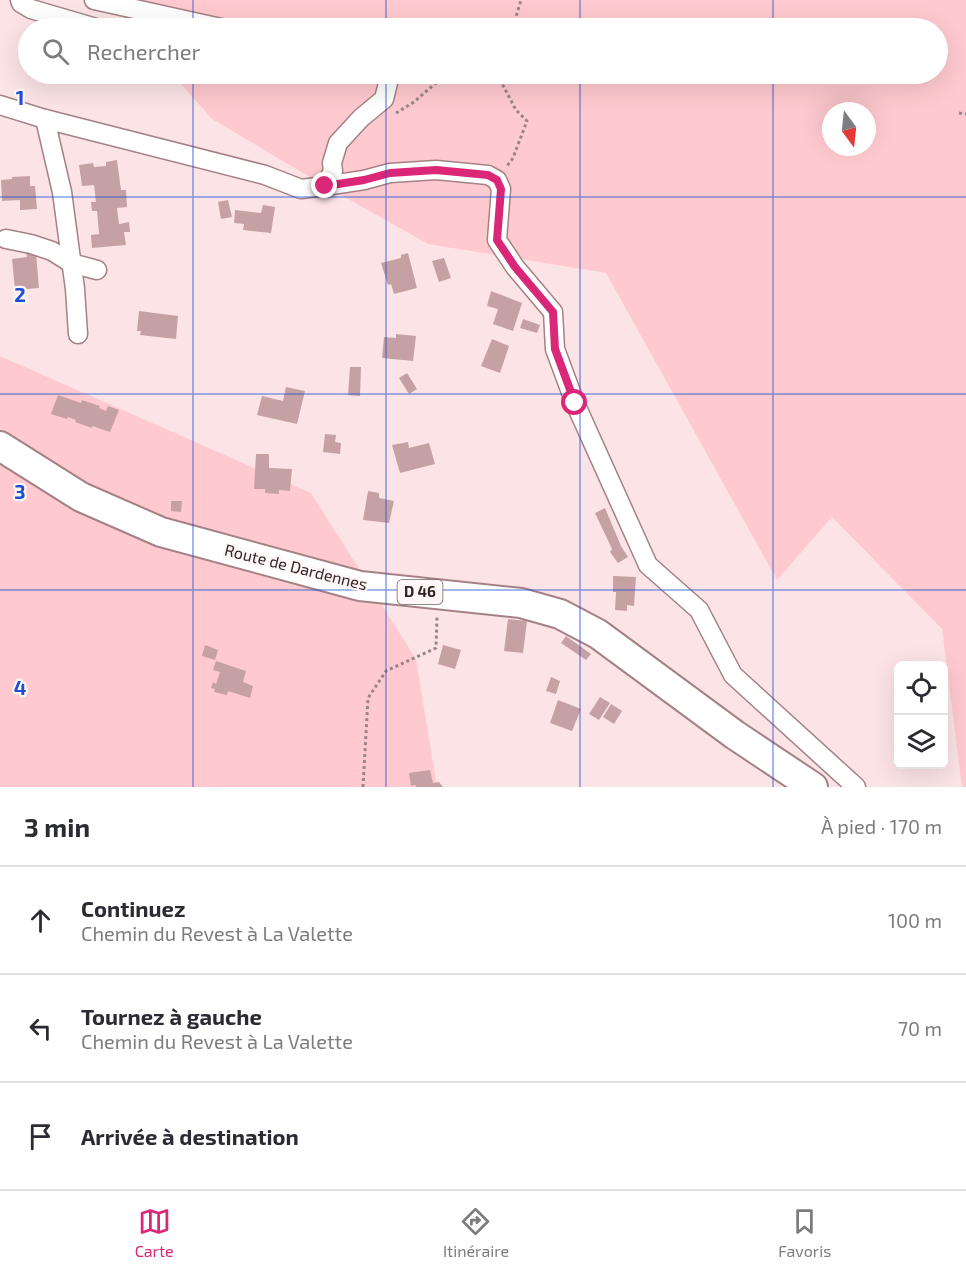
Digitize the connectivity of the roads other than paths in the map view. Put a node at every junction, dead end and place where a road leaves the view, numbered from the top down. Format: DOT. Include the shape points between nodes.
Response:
graph roads {
  1 [pos="20,0"];
  2 [pos="94,0"];
  3 [pos="61,18"];
  4 [pos="169,18"];
  5 [pos="388,84"];
  6 [pos="0,105"];
  7 [pos="45,118"];
  8 [pos="325,186"];
  9 [pos="6,239"];
  10 [pos="71,263"];
  11 [pos="97,270"];
  12 [pos="78,334"];
  13 [pos="0,446"];
  14 [pos="813,787"];
  15 [pos="856,787"];
  1 -- 3 [label="street" via="30,9"];
  2 -- 4 [label="street"];
  5 -- 8 [label="street" via="384,99 338,143 333,171"];
  6 -- 7 [label="street"];
  7 -- 8 [label="street" via="266,175 301,189"];
  7 -- 10 [label="street" via="62,192"];
  8 -- 15 [label="street" via="390,173 436,170 488,175 497,180 501,189 497,240 553,312 555,349 575,403 648,565 699,610 733,675"];
  9 -- 10 [label="street" via="52,251"];
  10 -- 11 [label="street"];
  10 -- 12 [label="street"];
  13 -- 14 [label="main road, Route de Dardennes / D 46" via="81,497 161,532 360,586 522,603 560,614 598,634"];
}
